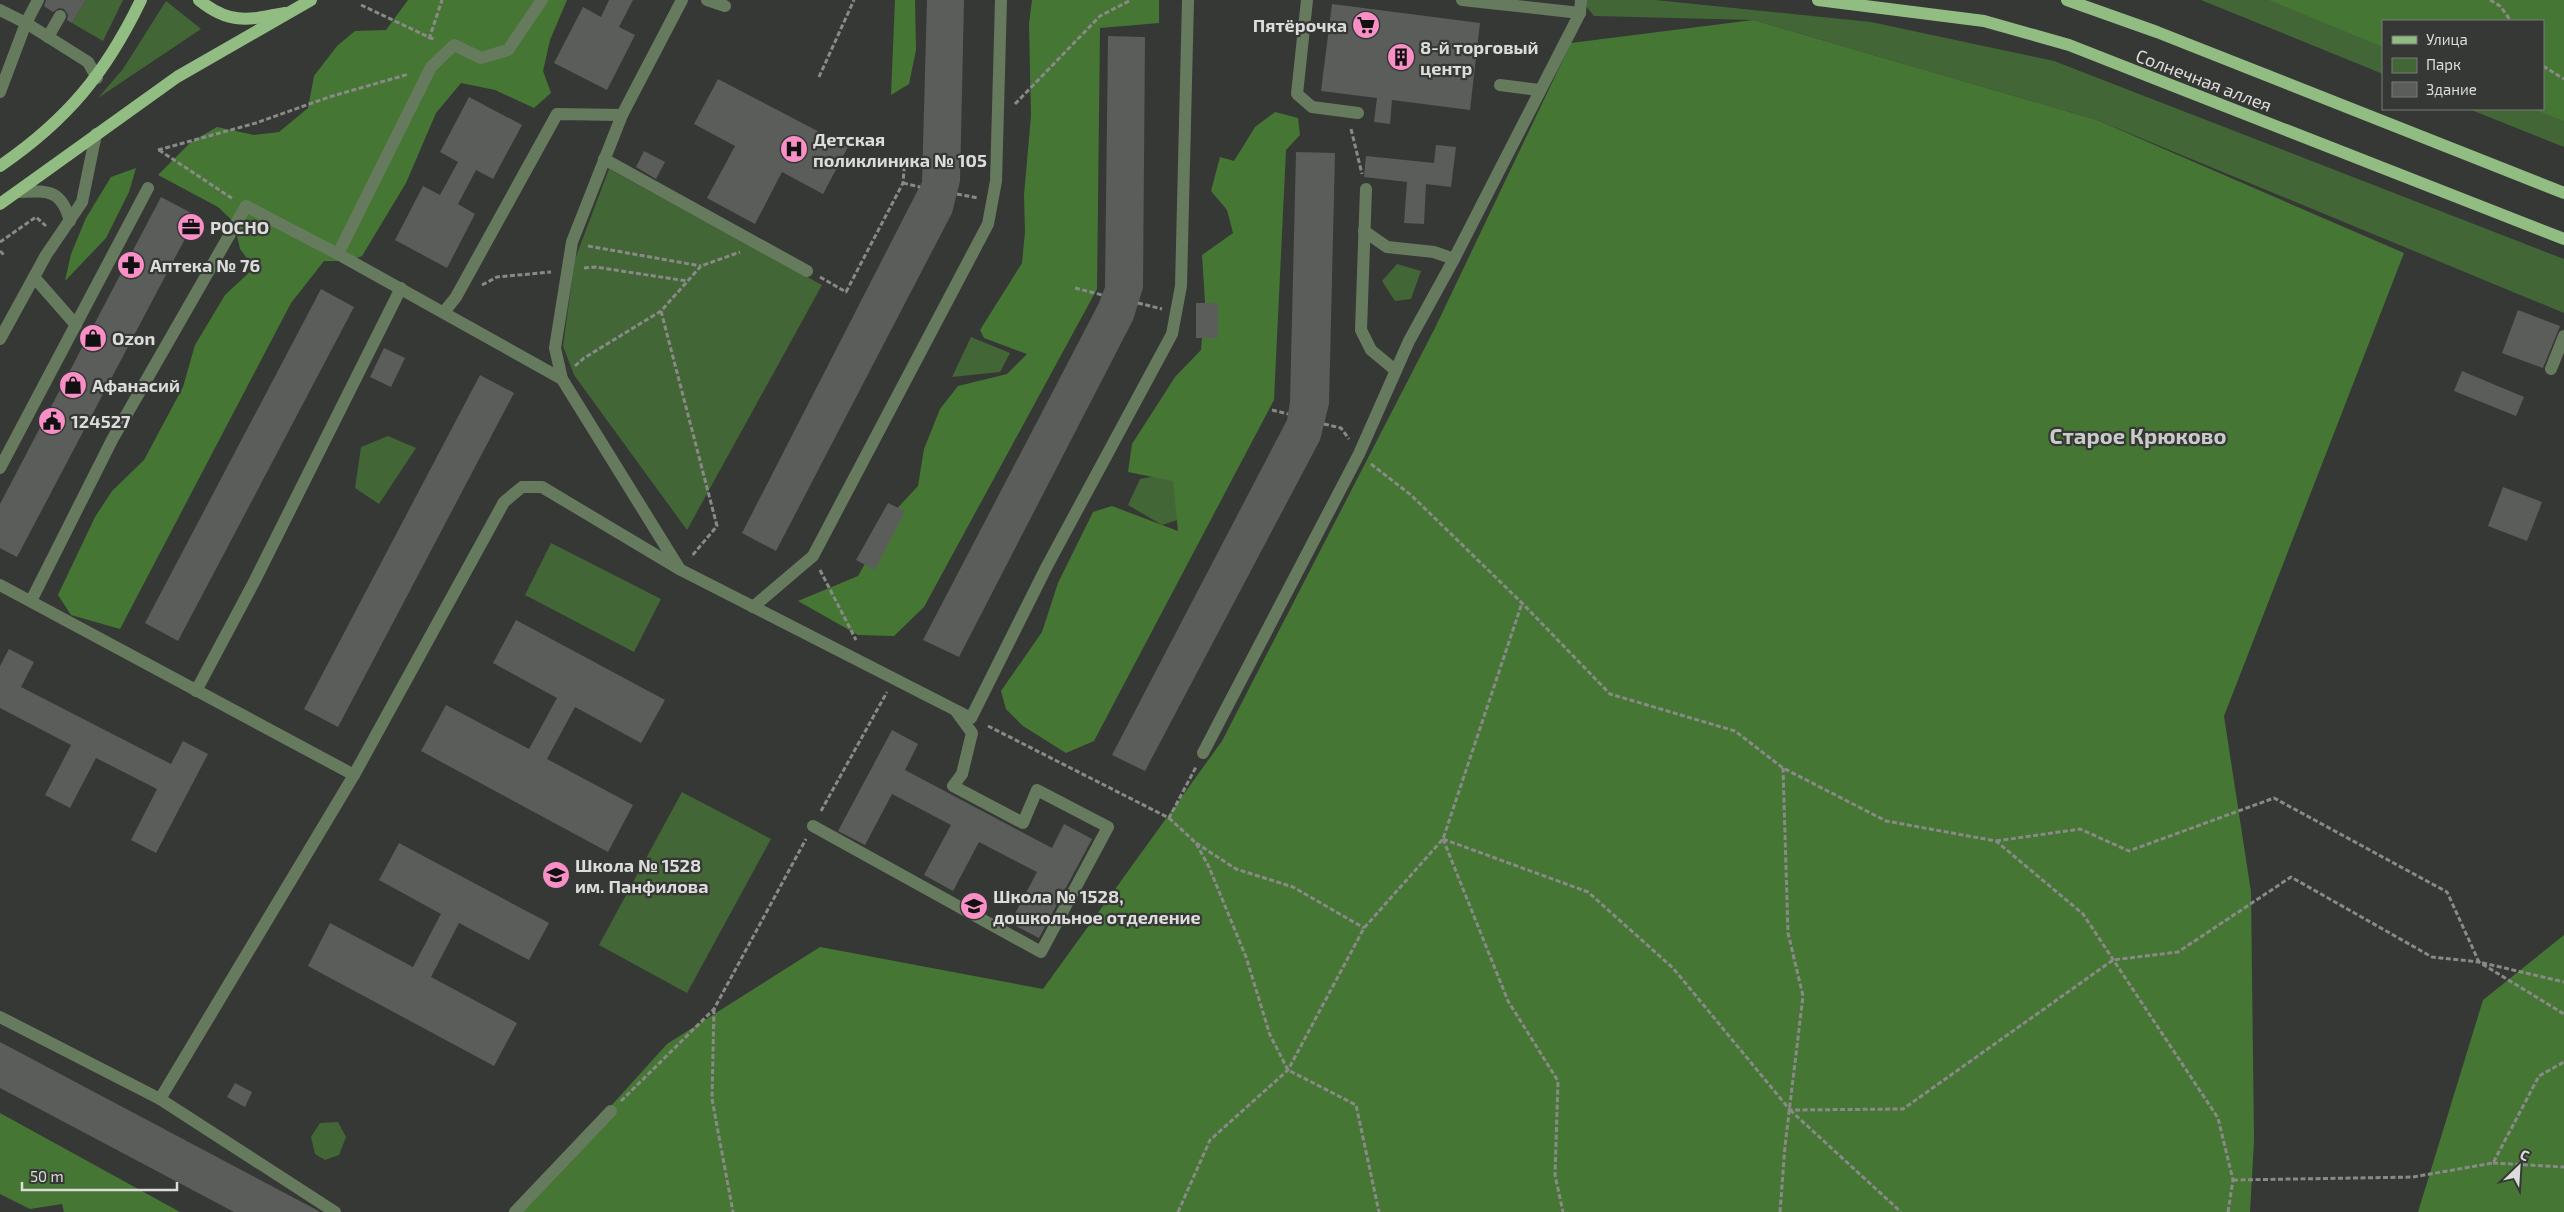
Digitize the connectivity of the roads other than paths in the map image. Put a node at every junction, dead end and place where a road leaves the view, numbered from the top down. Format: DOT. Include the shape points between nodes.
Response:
graph roads {
  1 [pos="38,0"];
  2 [pos="140,0"];
  3 [pos="199,0"];
  4 [pos="311,0"];
  5 [pos="542,0"];
  6 [pos="682,0"];
  7 [pos="707,0"];
  8 [pos="1001,0"];
  9 [pos="1188,0"];
  10 [pos="1307,0"];
  11 [pos="1462,0"];
  12 [pos="1818,0"];
  13 [pos="2066,0"];
  14 [pos="295,6"];
  15 [pos="724,6"];
  16 [pos="1580,6"];
  17 [pos="0,10"];
  18 [pos="60,16"];
  19 [pos="26,23"];
  20 [pos="48,37"];
  21 [pos="97,78"];
  22 [pos="1500,84"];
  23 [pos="1539,90"];
  24 [pos="0,92"];
  25 [pos="1352,112"];
  26 [pos="622,115"];
  27 [pos="96,134"];
  28 [pos="604,159"];
  29 [pos="0,166"];
  30 [pos="148,188"];
  31 [pos="1366,189"];
  32 [pos="2564,193"];
  33 [pos="9,198"];
  34 [pos="0,210"];
  35 [pos="70,221"];
  36 [pos="1364,231"];
  37 [pos="2564,239"];
  38 [pos="338,254"];
  39 [pos="1454,259"];
  40 [pos="807,271"];
  41 [pos="34,278"];
  42 [pos="401,288"];
  43 [pos="444,312"];
  44 [pos="76,325"];
  45 [pos="2564,336"];
  46 [pos="0,340"];
  47 [pos="2551,369"];
  48 [pos="1396,370"];
  49 [pos="562,379"];
  50 [pos="5,446"];
  51 [pos="0,468"];
  52 [pos="681,570"];
  53 [pos="0,585"];
  54 [pos="31,602"];
  55 [pos="753,606"];
  56 [pos="196,691"];
  57 [pos="954,709"];
  58 [pos="1203,753"];
  59 [pos="354,775"];
  60 [pos="813,826"];
  61 [pos="0,1017"];
  62 [pos="160,1100"];
  63 [pos="611,1111"];
  64 [pos="335,1212"];
  65 [pos="515,1212"];
  1 -- 19 [label="street"];
  2 -- 21 [label="main road" via="123,38"];
  3 -- 14 [label="main road" via="216,14 248,20"];
  4 -- 14 [label="main road"];
  5 -- 38 [label="street" via="508,50 481,58 454,45 431,68"];
  6 -- 26 [label="street"];
  7 -- 15 [label="street"];
  8 -- 55 [label="street" via="996,181 988,224 814,556"];
  9 -- 57 [label="street" via="1181,286 1172,334 1051,557 971,718"];
  10 -- 25 [label="street" via="1297,94 1312,107"];
  11 -- 16 [label="street"];
  12 -- 37 [label="main road, Солнечная аллея" via="1984,21 2070,45"];
  13 -- 32 [label="main road, Солнечная аллея" via="2157,32"];
  14 -- 27 [label="main road" via="176,77"];
  16 -- 23 [label="street"];
  17 -- 19 [label="street"];
  18 -- 20 [label="street"];
  19 -- 20 [label="street"];
  19 -- 24 [label="street"];
  20 -- 21 [label="street" via="88,62"];
  21 -- 29 [label="main road" via="62,116"];
  22 -- 23 [label="street"];
  23 -- 39 [label="street"];
  26 -- 28 [label="street"];
  26 -- 43 [label="street" via="558,114 456,297"];
  27 -- 33 [label="main road"];
  27 -- 35 [label="street" via="82,202"];
  28 -- 40 [label="street"];
  28 -- 49 [label="street" via="572,242 555,348"];
  30 -- 44 [label="street"];
  31 -- 36 [label="street"];
  33 -- 34 [label="street"];
  33 -- 35 [label="street" via="39,191 53,194 65,203"];
  35 -- 41 [label="street"];
  36 -- 39 [label="street" via="1387,247 1434,252"];
  36 -- 48 [label="street" via="1361,330 1371,350"];
  38 -- 42 [label="street"];
  38 -- 54 [label="street" via="246,206 112,440"];
  39 -- 48 [label="street"];
  41 -- 44 [label="street"];
  41 -- 46 [label="street"];
  42 -- 43 [label="street"];
  42 -- 56 [label="street"];
  43 -- 49 [label="street"];
  44 -- 50 [label="street"];
  45 -- 47 [label="street"];
  48 -- 58 [label="street" via="1359,454"];
  49 -- 52 [label="street"];
  50 -- 51 [label="street"];
  52 -- 55 [label="street"];
  52 -- 59 [label="street" via="542,487 522,487 504,502"];
  53 -- 54 [label="street"];
  54 -- 56 [label="street"];
  55 -- 57 [label="street"];
  56 -- 59 [label="street"];
  57 -- 60 [label="street" via="972,732 962,774 953,786 1022,823 1037,790 1108,826 1041,952"];
  59 -- 62 [label="street"];
  61 -- 62 [label="street"];
  62 -- 64 [label="street"];
  63 -- 65 [label="street"];
}
